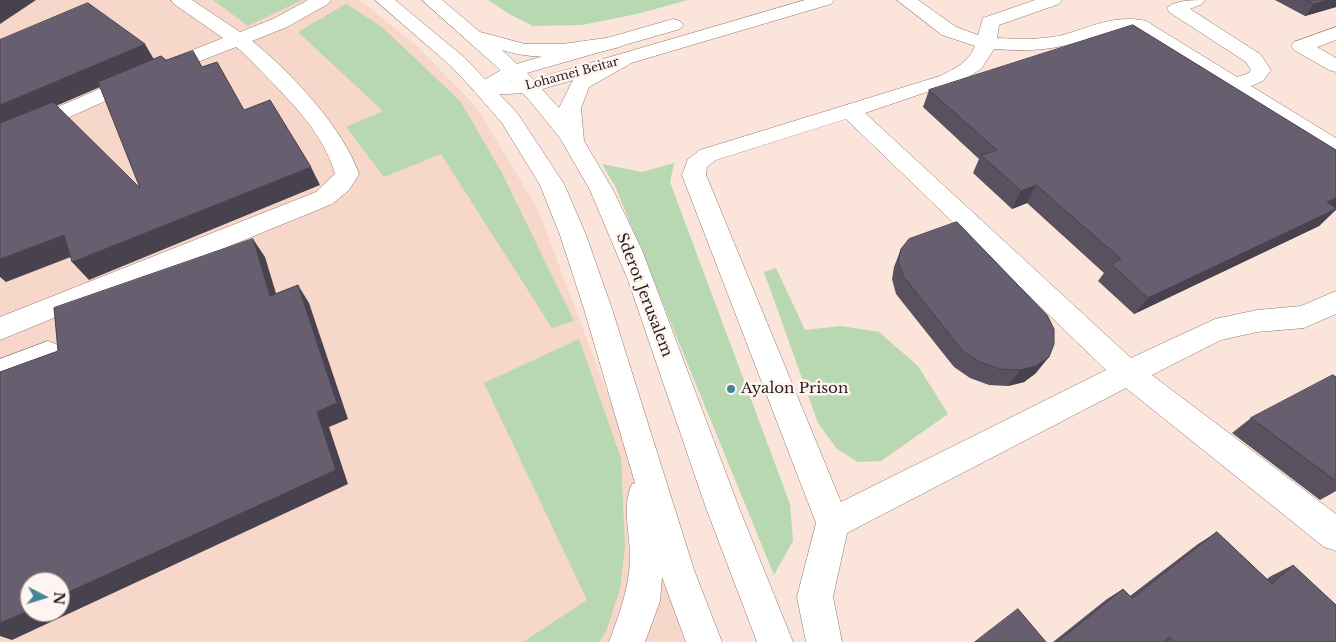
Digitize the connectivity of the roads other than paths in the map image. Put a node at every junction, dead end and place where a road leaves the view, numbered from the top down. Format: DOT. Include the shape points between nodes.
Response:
graph roads {
  1 [pos="180,0"];
  2 [pos="322,0"];
  3 [pos="384,0"];
  4 [pos="431,0"];
  5 [pos="761,0"];
  6 [pos="825,0"];
  7 [pos="906,0"];
  8 [pos="1053,0"];
  9 [pos="1196,0"];
  10 [pos="455,20"];
  11 [pos="1336,33"];
  12 [pos="237,40"];
  13 [pos="987,42"];
  14 [pos="618,52"];
  15 [pos="1336,66"];
  16 [pos="514,71"];
  17 [pos="1235,85"];
  18 [pos="529,88"];
  19 [pos="483,89"];
  20 [pos="850,111"];
  21 [pos="0,141"];
  22 [pos="573,141"];
  23 [pos="1336,148"];
  24 [pos="1336,302"];
  25 [pos="0,329"];
  26 [pos="48,353"];
  27 [pos="0,371"];
  28 [pos="1128,373"];
  29 [pos="640,448"];
  30 [pos="833,523"];
  31 [pos="1336,535"];
  32 [pos="627,642"];
  33 [pos="704,642"];
  34 [pos="775,642"];
  35 [pos="824,642"];
  1 -- 12 [label="main road"];
  2 -- 12 [label="main road" via="280,23"];
  3 -- 19 [label="main road" via="458,62"];
  4 -- 10 [label="main road, Sderot Jerusalem"];
  5 -- 14 [label="main road, Lohamei Beitar"];
  6 -- 14 [label="main road, Lohamei Beitar"];
  7 -- 13 [label="main road" via="949,31"];
  8 -- 13 [label="main road" via="990,22"];
  9 -- 17 [label="main road" via="1176,8 1253,58 1261,70 1256,77"];
  10 -- 14 [label="main road" via="480,36 513,48"];
  10 -- 16 [label="main road, Sderot Jerusalem"];
  11 -- 15 [label="main road" via="1301,46"];
  12 -- 21 [label="main road" via="150,74"];
  12 -- 25 [label="main road" via="301,100 327,134 343,160 347,174 341,184 324,198"];
  13 -- 17 [label="main road" via="1067,40 1110,25 1139,25"];
  13 -- 20 [label="main road" via="983,55 965,72"];
  14 -- 16 [label="main road, Lohamei Beitar"];
  14 -- 18 [label="main road, Lohamei Beitar"];
  14 -- 22 [label="main road" via="580,84 570,108"];
  16 -- 18 [label="main road, Sderot Jerusalem"];
  16 -- 19 [label="main road, Lohamei Beitar"];
  17 -- 23 [label="main road"];
  18 -- 19 [label="main road, Lohamei Beitar"];
  18 -- 22 [label="main road, Sderot Jerusalem"];
  19 -- 29 [label="main road" via="510,119 552,184 598,309"];
  20 -- 28 [label="main road"];
  20 -- 30 [label="main road" via="708,155 696,164 694,175"];
  22 -- 34 [label="main road, Sderot Jerusalem" via="593,172 647,297 736,549"];
  24 -- 28 [label="main road" via="1304,317 1257,321 1215,330"];
  26 -- 27 [label="main road"];
  28 -- 30 [label="main road"];
  28 -- 31 [label="main road"];
  29 -- 32 [label="main road" via="647,561 642,601"];
  29 -- 33 [label="main road" via="677,570"];
  30 -- 35 [label="main road" via="815,597"];
}
